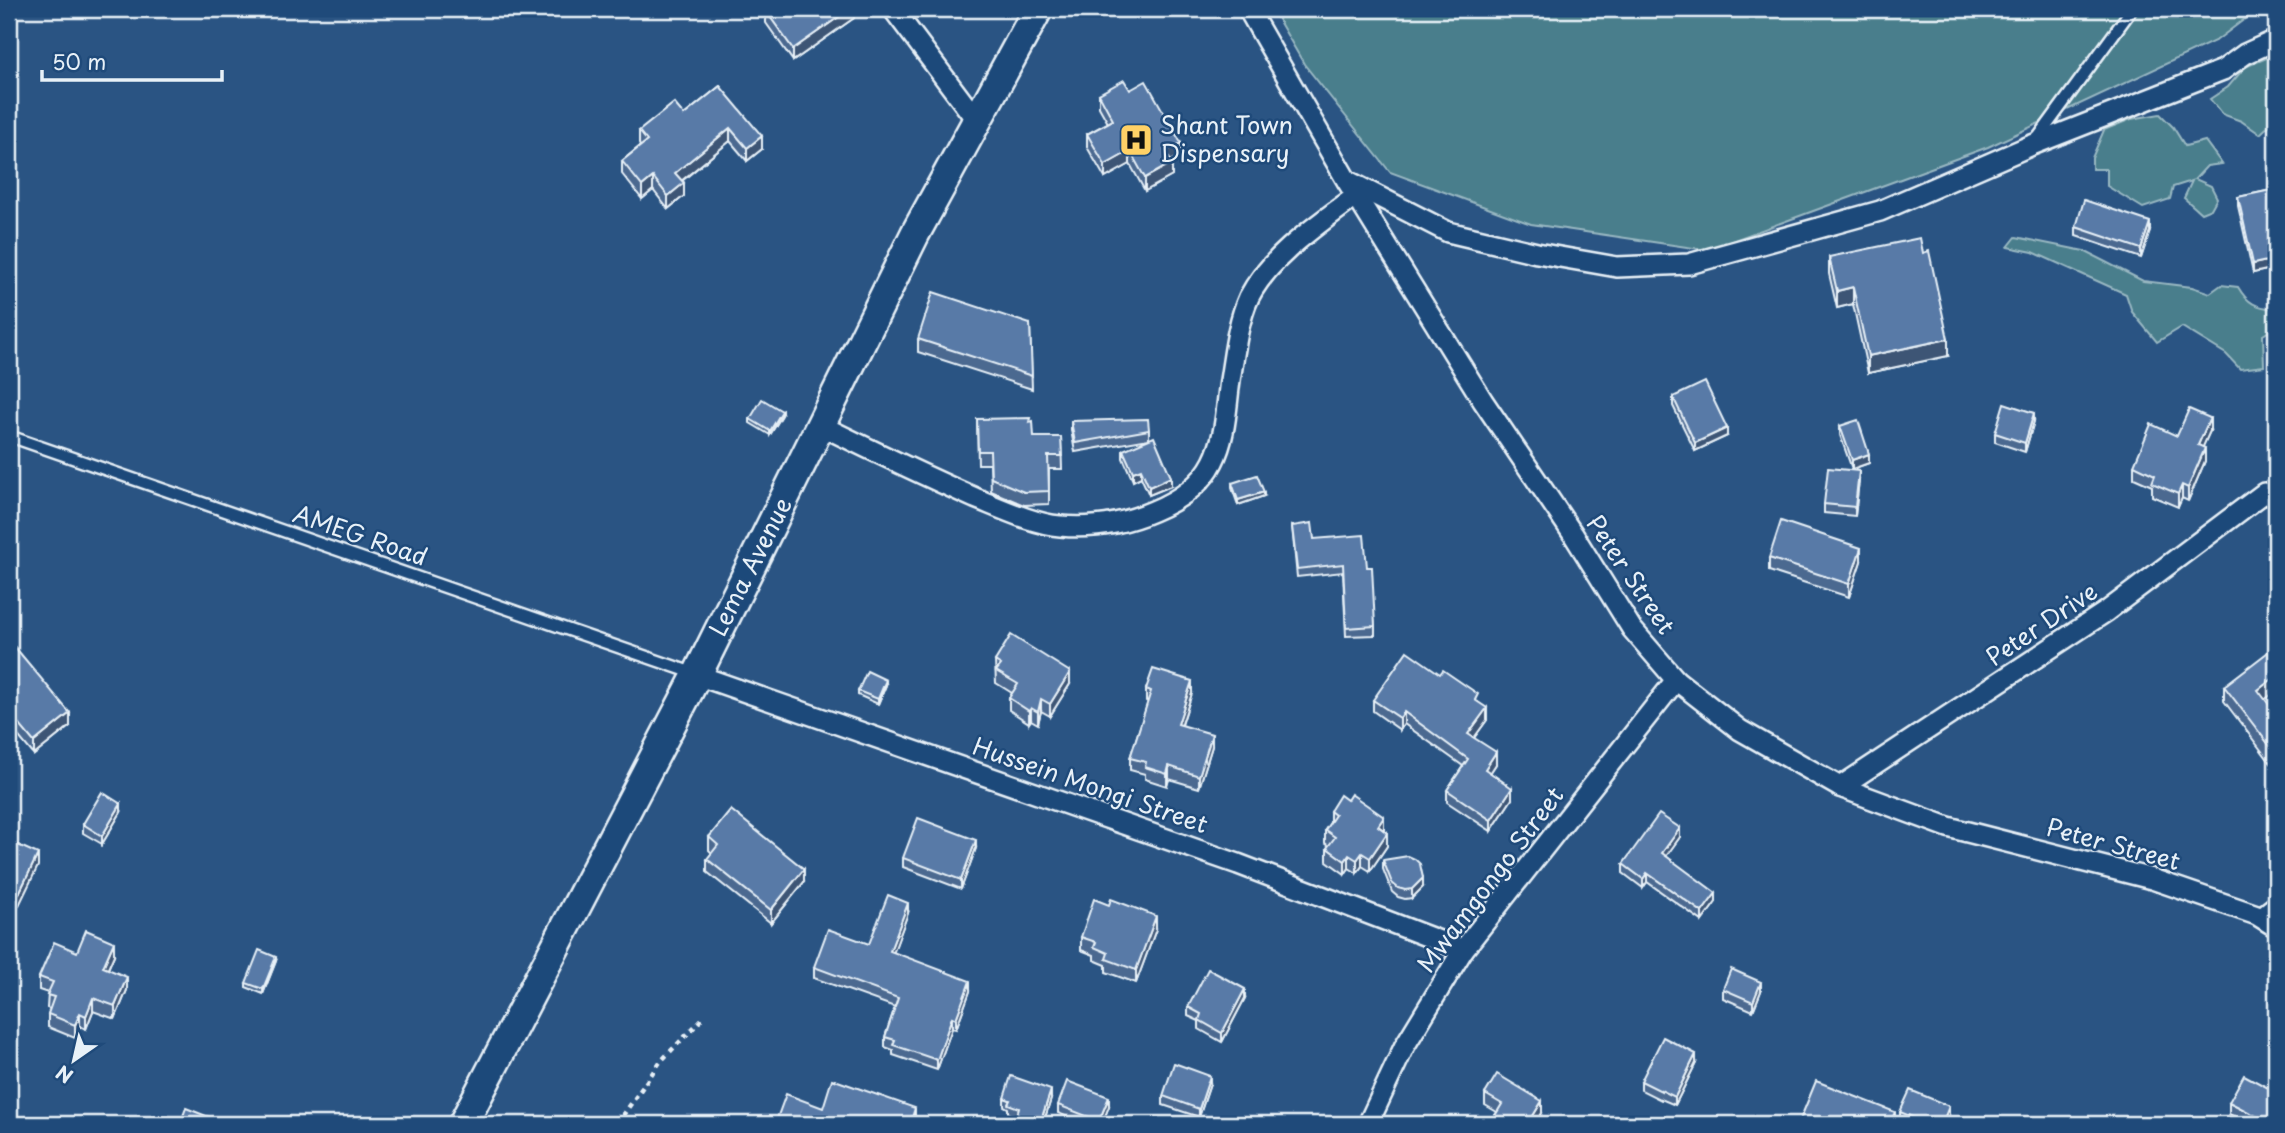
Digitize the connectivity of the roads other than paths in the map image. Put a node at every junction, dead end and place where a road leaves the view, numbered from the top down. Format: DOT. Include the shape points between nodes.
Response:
graph roads {
  1 [pos="893,9"];
  2 [pos="1038,9"];
  3 [pos="1248,9"];
  4 [pos="2132,9"];
  5 [pos="2276,40"];
  6 [pos="977,121"];
  7 [pos="2032,145"];
  8 [pos="1351,188"];
  9 [pos="822,426"];
  10 [pos="9,436"];
  11 [pos="2264,493"];
  12 [pos="697,675"];
  13 [pos="1676,680"];
  14 [pos="1840,787"];
  15 [pos="2276,900"];
  16 [pos="2257,915"];
  17 [pos="2276,927"];
  18 [pos="1463,950"];
  19 [pos="463,1124"];
  20 [pos="1368,1124"];
  1 -- 6 [label="street"];
  2 -- 6 [label="main road, Lema Avenue"];
  3 -- 8 [label="street, Peter Street"];
  4 -- 7 [label="lane"];
  5 -- 7 [label="street" via="2223,70"];
  6 -- 9 [label="main road, Lema Avenue" via="915,234"];
  7 -- 8 [label="street" via="1880,211 1689,264 1618,267 1536,253 1448,232"];
  8 -- 9 [label="street" via="1249,297 1238,331 1229,410 1213,462 1191,490 1167,505 1131,521 1057,526 1003,510"];
  8 -- 13 [label="street, Peter Street" via="1632,629"];
  9 -- 12 [label="main road, Lema Avenue"];
  10 -- 12 [label="lane, AMEG Road"];
  11 -- 14 [label="street, Peter Drive" via="2107,611"];
  12 -- 18 [label="street, Hussein Mongi Street" via="1238,864"];
  12 -- 19 [label="main road, Lema Avenue"];
  13 -- 14 [label="street, Peter Street" via="1740,730"];
  13 -- 18 [label="street, Mwamgongo Street"];
  14 -- 16 [label="street, Peter Street" via="1948,827 2152,879"];
  15 -- 16 [label="lane"];
  16 -- 17 [label="street, Peter Street"];
  18 -- 20 [label="street, Mwamgongo Street" via="1404,1047"];
}
